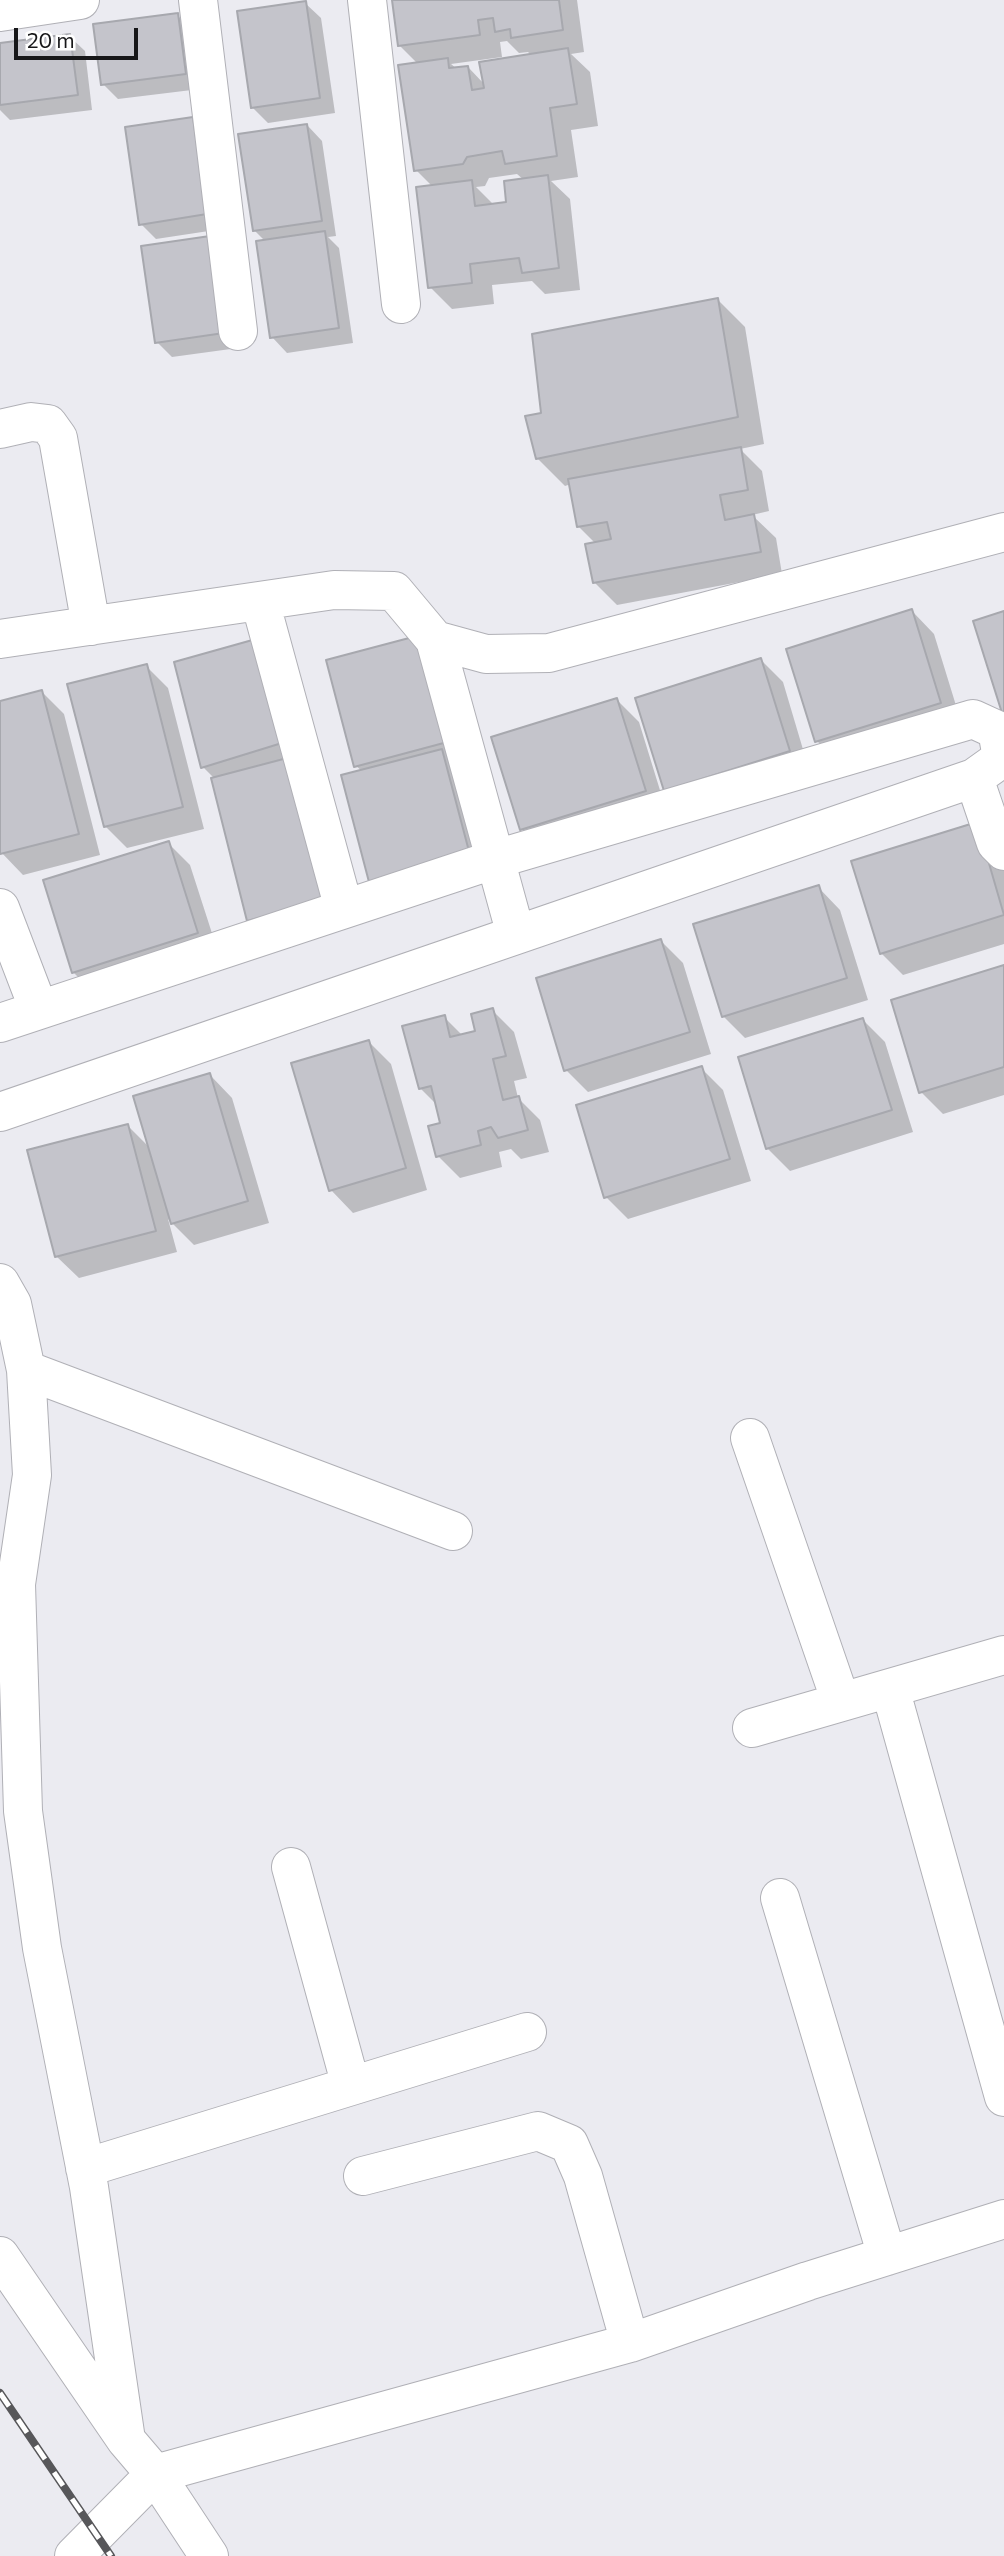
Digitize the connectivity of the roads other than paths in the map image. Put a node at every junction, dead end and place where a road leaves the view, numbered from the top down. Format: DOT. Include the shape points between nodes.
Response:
graph roads {
  1 [pos="80,0"];
  2 [pos="198,0"];
  3 [pos="367,0"];
  4 [pos="0,12"];
  5 [pos="401,304"];
  6 [pos="238,331"];
  7 [pos="0,429"];
  8 [pos="1004,532"];
  9 [pos="260,601"];
  10 [pos="91,626"];
  11 [pos="0,639"];
  12 [pos="435,640"];
  13 [pos="974,778"];
  14 [pos="1004,851"];
  15 [pos="496,859"];
  16 [pos="0,908"];
  17 [pos="344,909"];
  18 [pos="516,935"];
  19 [pos="39,1010"];
  20 [pos="0,1023"];
  21 [pos="0,1112"];
  22 [pos="0,1283"];
  23 [pos="26,1370"];
  24 [pos="750,1438"];
  25 [pos="453,1531"];
  26 [pos="1004,1655"];
  27 [pos="890,1688"];
  28 [pos="841,1702"];
  29 [pos="752,1728"];
  30 [pos="291,1867"];
  31 [pos="780,1898"];
  32 [pos="527,2032"];
  33 [pos="351,2086"];
  34 [pos="1004,2097"];
  35 [pos="85,2168"];
  36 [pos="363,2176"];
  37 [pos="1004,2219"];
  38 [pos="0,2256"];
  39 [pos="887,2256"];
  40 [pos="630,2343"];
  41 [pos="126,2440"];
  42 [pos="155,2474"];
  43 [pos="74,2556"];
  44 [pos="209,2556"];
  1 -- 4 [label="street"];
  2 -- 6 [label="street"];
  3 -- 5 [label="street"];
  7 -- 10 [label="street" via="31,422 48,424 58,438"];
  8 -- 12 [label="street" via="549,653 486,654"];
  9 -- 10 [label="street"];
  9 -- 12 [label="street" via="334,590 394,591"];
  9 -- 17 [label="street"];
  10 -- 11 [label="street"];
  12 -- 15 [label="street"];
  13 -- 14 [label="street" via="996,843"];
  13 -- 15 [label="street" via="1002,758 997,730 973,719"];
  13 -- 18 [label="street"];
  15 -- 17 [label="street"];
  15 -- 18 [label="street"];
  16 -- 19 [label="street"];
  17 -- 19 [label="street"];
  18 -- 21 [label="street"];
  19 -- 20 [label="street"];
  22 -- 23 [label="street" via="12,1304"];
  23 -- 25 [label="street"];
  23 -- 35 [label="street" via="32,1475 16,1584 23,1811 42,1948"];
  24 -- 28 [label="street"];
  26 -- 27 [label="street"];
  27 -- 28 [label="street"];
  27 -- 34 [label="street"];
  28 -- 29 [label="street"];
  30 -- 33 [label="street"];
  31 -- 39 [label="street"];
  32 -- 33 [label="street"];
  33 -- 35 [label="street"];
  35 -- 41 [label="street"];
  36 -- 40 [label="street" via="538,2131 569,2144 583,2176"];
  37 -- 39 [label="street"];
  38 -- 41 [label="street"];
  39 -- 40 [label="street"];
  40 -- 42 [label="street"];
  41 -- 42 [label="street"];
  42 -- 43 [label="street"];
  42 -- 44 [label="street"];
}
